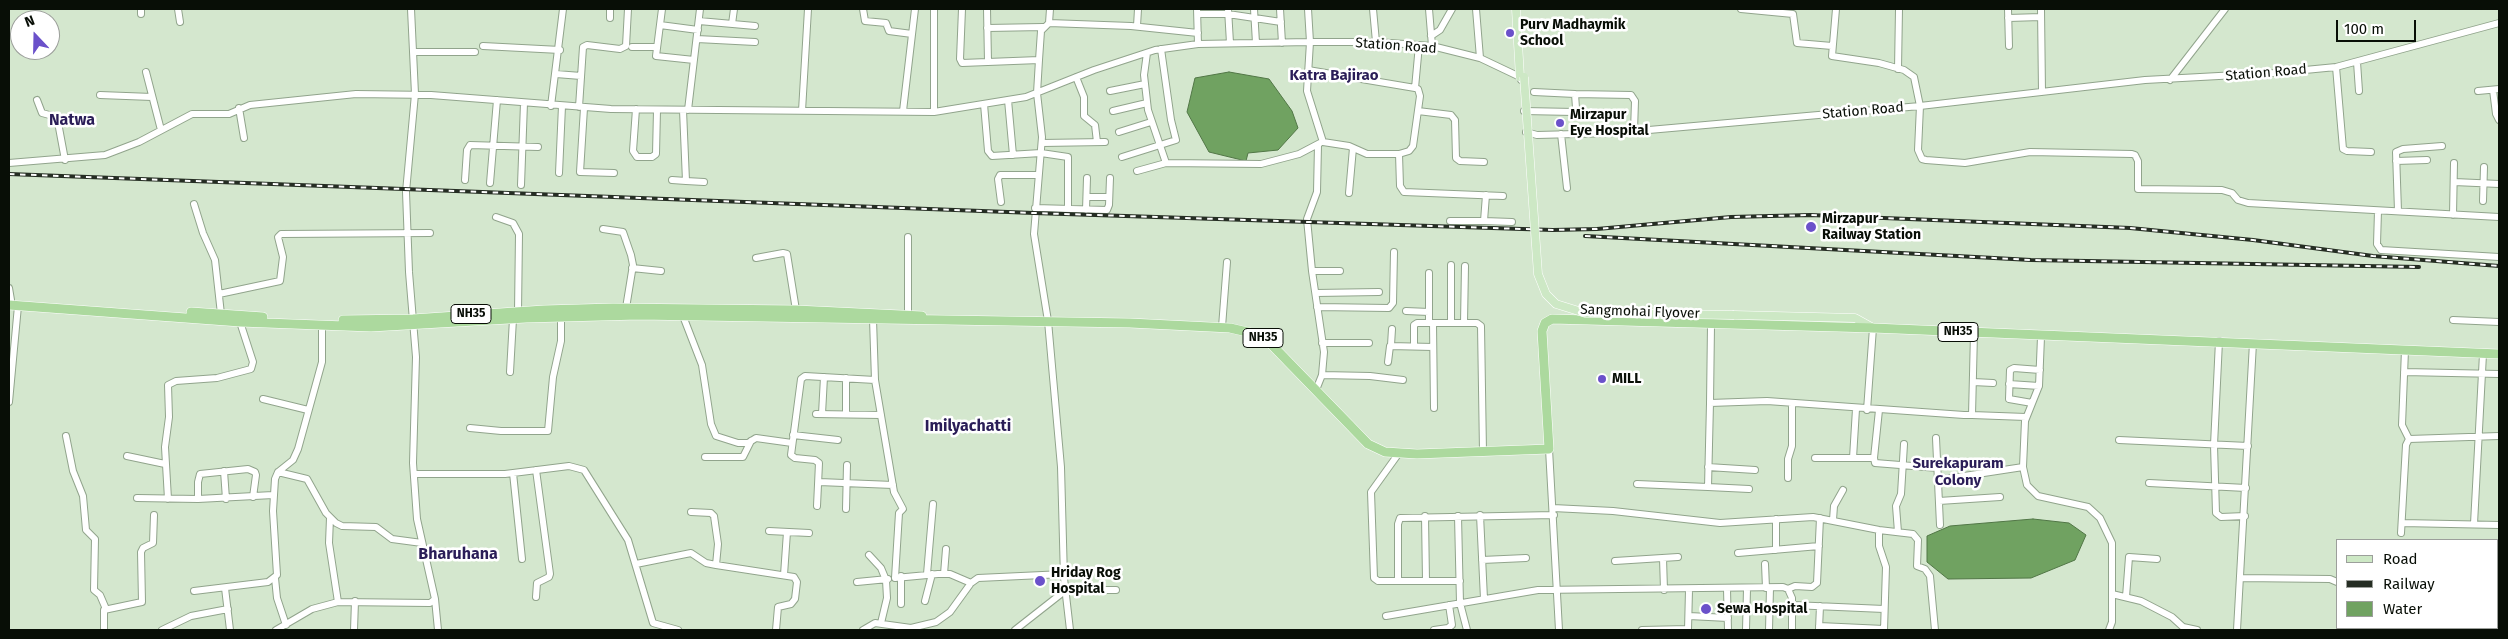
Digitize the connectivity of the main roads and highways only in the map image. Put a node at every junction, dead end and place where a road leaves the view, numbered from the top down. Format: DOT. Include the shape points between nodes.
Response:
graph roads {
  1 [pos="1516,9"];
  2 [pos="1520,9"];
  3 [pos="1522,77"];
  4 [pos="11,303"];
  5 [pos="515,315"];
  6 [pos="934,319"];
  7 [pos="413,322"];
  8 [pos="1873,328"];
  9 [pos="2499,354"];
  1 -- 3 [label="main road"];
  2 -- 3 [label="main road, Sangmohai Flyover"];
  3 -- 8 [label="main road, Sangmohai Flyover, bridge" via="1538,274 1546,294 1556,304 1585,313 1855,318"];
  4 -- 7 [label="highway, NH35"];
  4 -- 7 [label="highway, NH35" via="240,322 322,325"];
  5 -- 6 [label="highway, NH35"];
  5 -- 6 [label="highway, NH35" via="626,308 796,310 908,314"];
  5 -- 7 [label="highway, NH35"];
  6 -- 8 [label="highway, NH35" via="1222,327 1256,334 1270,343 1368,444 1385,452 1399,453 1549,449 1542,331 1545,323 1557,319"];
  8 -- 9 [label="highway, NH35"];
}
